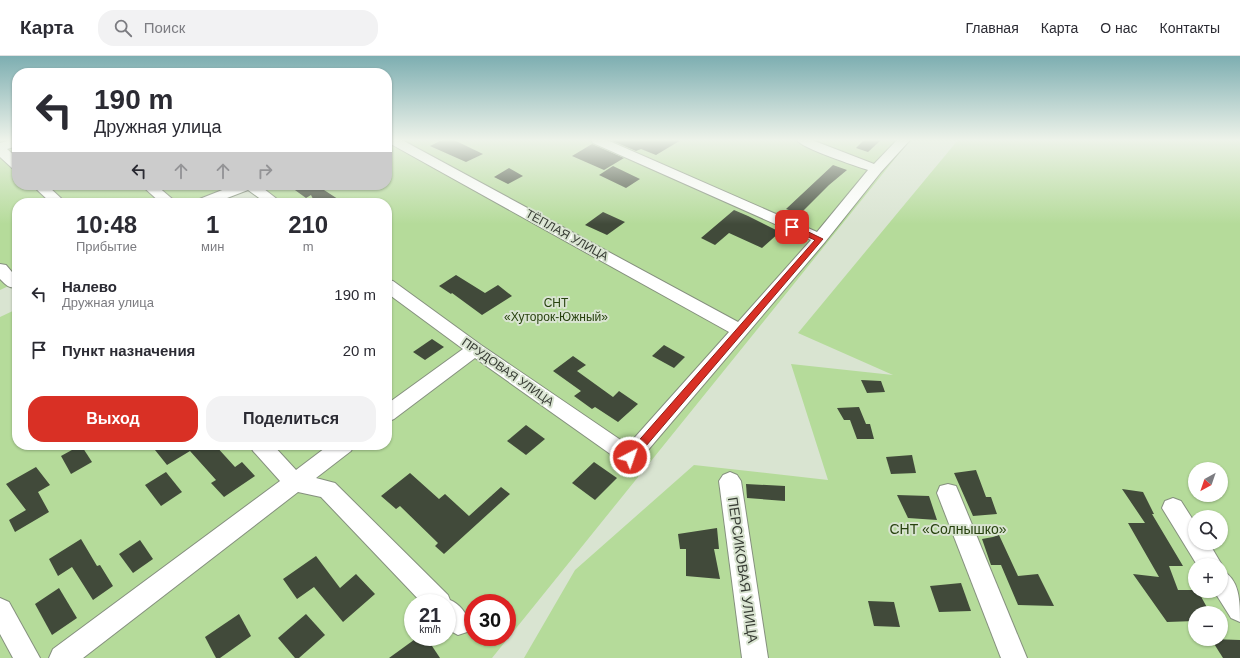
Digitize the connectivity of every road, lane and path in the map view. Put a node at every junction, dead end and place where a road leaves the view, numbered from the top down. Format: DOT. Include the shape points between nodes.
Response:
graph roads {
  1 [pos="444,168"];
  2 [pos="660,168"];
  3 [pos="876,169"];
  4 [pos="45,190"];
  5 [pos="154,190"];
  6 [pos="234,190"];
  7 [pos="257,190"];
  8 [pos="53,198"];
  9 [pos="164,198"];
  10 [pos="214,198"];
  11 [pos="268,198"];
  12 [pos="820,239"];
  13 [pos="0,269"];
  14 [pos="10,285"];
  15 [pos="392,289"];
  16 [pos="740,330"];
  17 [pos="475,349"];
  18 [pos="392,410"];
  19 [pos="265,450"];
  20 [pos="337,450"];
  21 [pos="730,481"];
  22 [pos="294,482"];
  23 [pos="948,493"];
  24 [pos="1173,508"];
  25 [pos="1188,531"];
  26 [pos="1228,592"];
  27 [pos="430,594"];
  28 [pos="0,610"];
  29 [pos="1240,610"];
  30 [pos="27,658"];
  31 [pos="62,658"];
  32 [pos="755,658"];
  33 [pos="1014,658"];
  1 -- 16 [label="street, ТЁПЛАЯ УЛИЦА"];
  2 -- 12 [label="street"];
  3 -- 12 [label="street"];
  4 -- 8 [label="street"];
  5 -- 9 [label="street"];
  6 -- 10 [label="street"];
  7 -- 11 [label="street"];
  12 -- 16 [label="street"];
  13 -- 14 [label="street"];
  15 -- 17 [label="street, ПРУДОВАЯ УЛИЦА"];
  16 -- 17 [label="street, ПРУДОВАЯ УЛИЦА" via="630,457"];
  17 -- 18 [label="street"];
  19 -- 22 [label="street"];
  20 -- 22 [label="street"];
  21 -- 32 [label="street, ПЕРСИКОВАЯ УЛИЦА"];
  22 -- 27 [label="street" via="327,489"];
  22 -- 31 [label="street"];
  23 -- 33 [label="street"];
  24 -- 25 [label="street"];
  26 -- 29 [label="street"];
  28 -- 30 [label="street"];
}
